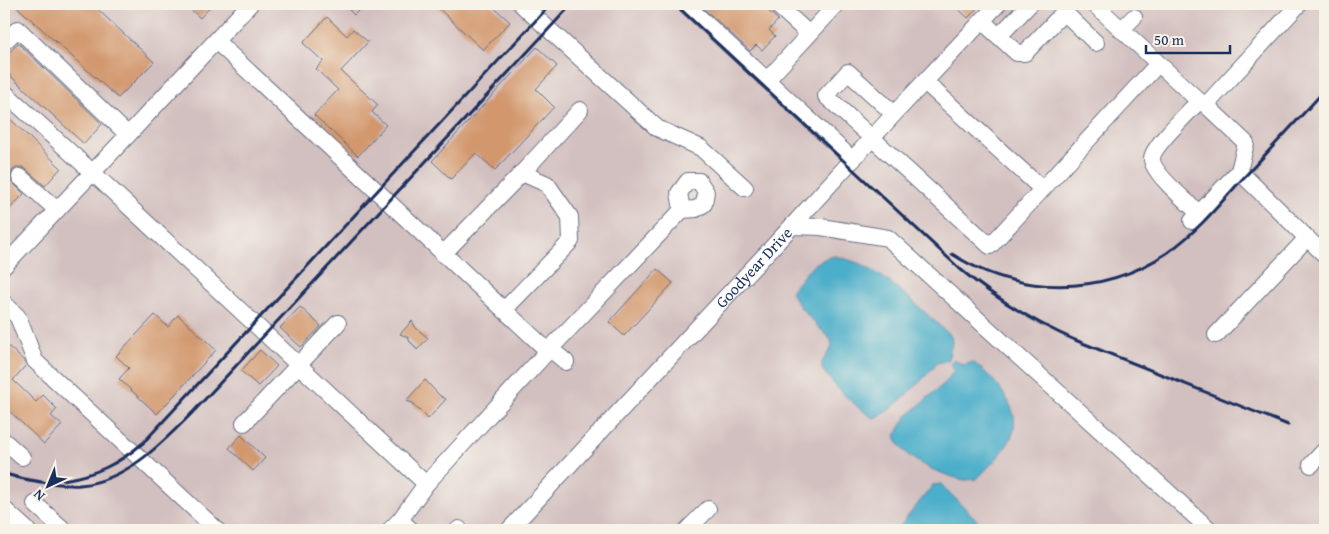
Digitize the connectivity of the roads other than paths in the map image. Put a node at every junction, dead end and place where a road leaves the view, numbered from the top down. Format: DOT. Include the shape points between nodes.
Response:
graph roads {
  1 [pos="250,4"];
  2 [pos="521,4"];
  3 [pos="685,4"];
  4 [pos="776,4"];
  5 [pos="838,4"];
  6 [pos="998,4"];
  7 [pos="1030,4"];
  8 [pos="1094,4"];
  9 [pos="1300,4"];
  10 [pos="1059,8"];
  11 [pos="1134,18"];
  12 [pos="982,21"];
  13 [pos="1121,30"];
  14 [pos="809,34"];
  15 [pos="999,36"];
  16 [pos="216,41"];
  17 [pos="4,42"];
  18 [pos="1096,43"];
  19 [pos="1158,64"];
  20 [pos="767,80"];
  21 [pos="925,82"];
  22 [pos="4,92"];
  23 [pos="1202,103"];
  24 [pos="580,110"];
  25 [pos="894,114"];
  26 [pos="128,135"];
  27 [pos="872,138"];
  28 [pos="853,160"];
  29 [pos="1239,171"];
  30 [pos="92,172"];
  31 [pos="522,173"];
  32 [pos="20,177"];
  33 [pos="745,188"];
  34 [pos="1042,189"];
  35 [pos="57,210"];
  36 [pos="682,210"];
  37 [pos="792,226"];
  38 [pos="1307,238"];
  39 [pos="444,254"];
  40 [pos="1325,255"];
  41 [pos="4,266"];
  42 [pos="4,304"];
  43 [pos="504,310"];
  44 [pos="338,323"];
  45 [pos="1216,335"];
  46 [pos="548,351"];
  47 [pos="566,362"];
  48 [pos="298,365"];
  49 [pos="244,423"];
  50 [pos="4,441"];
  51 [pos="1325,450"];
  52 [pos="22,457"];
  53 [pos="1311,465"];
  54 [pos="426,484"];
  55 [pos="35,504"];
  56 [pos="708,509"];
  57 [pos="7,519"];
  58 [pos="400,527"];
  59 [pos="26,530"];
  60 [pos="64,530"];
  61 [pos="217,530"];
  62 [pos="509,530"];
  63 [pos="687,530"];
  64 [pos="1210,530"];
  1 -- 16 [label="street"];
  2 -- 33 [label="street" via="657,128 701,148"];
  3 -- 20 [label="street"];
  4 -- 14 [label="street"];
  5 -- 14 [label="street"];
  6 -- 12 [label="street, Goodyear Drive"];
  7 -- 15 [label="street"];
  8 -- 13 [label="street"];
  9 -- 23 [label="street"];
  10 -- 15 [label="street" via="1025,53 1018,53"];
  10 -- 18 [label="street"];
  11 -- 13 [label="street"];
  12 -- 15 [label="street"];
  12 -- 21 [label="street, Goodyear Drive"];
  13 -- 19 [label="street"];
  14 -- 20 [label="street"];
  16 -- 26 [label="street"];
  16 -- 39 [label="street"];
  17 -- 26 [label="street" via="18,29"];
  19 -- 23 [label="street"];
  19 -- 34 [label="street"];
  20 -- 28 [label="street"];
  21 -- 25 [label="street, Goodyear Drive"];
  21 -- 34 [label="street"];
  22 -- 30 [label="street"];
  23 -- 29 [label="street" via="1246,144"];
  23 -- 29 [label="street" via="1156,148 1152,157 1154,167 1195,217"];
  24 -- 31 [label="street"];
  25 -- 27 [label="street, Goodyear Drive"];
  25 -- 27 [label="street" via="848,72 826,96"];
  26 -- 30 [label="street"];
  27 -- 28 [label="street, Goodyear Drive"];
  27 -- 34 [label="street" via="990,246"];
  28 -- 37 [label="street, Goodyear Drive"];
  29 -- 38 [label="street"];
  30 -- 35 [label="street"];
  30 -- 48 [label="street"];
  31 -- 39 [label="street"];
  31 -- 43 [label="street" via="547,184 570,217 570,241"];
  32 -- 35 [label="street"];
  35 -- 41 [label="street"];
  36 -- 46 [label="street"];
  37 -- 62 [label="street, Goodyear Drive"];
  37 -- 64 [label="street" via="821,227 888,238"];
  38 -- 40 [label="street"];
  38 -- 45 [label="street"];
  39 -- 43 [label="street"];
  42 -- 61 [label="street" via="18,317 35,361"];
  43 -- 46 [label="street"];
  44 -- 48 [label="street"];
  46 -- 47 [label="street"];
  46 -- 54 [label="street"];
  48 -- 49 [label="street"];
  48 -- 54 [label="street"];
  50 -- 52 [label="street"];
  51 -- 53 [label="street"];
  54 -- 58 [label="street"];
  55 -- 60 [label="street"];
  56 -- 63 [label="street"];
  57 -- 59 [label="street"];
}
